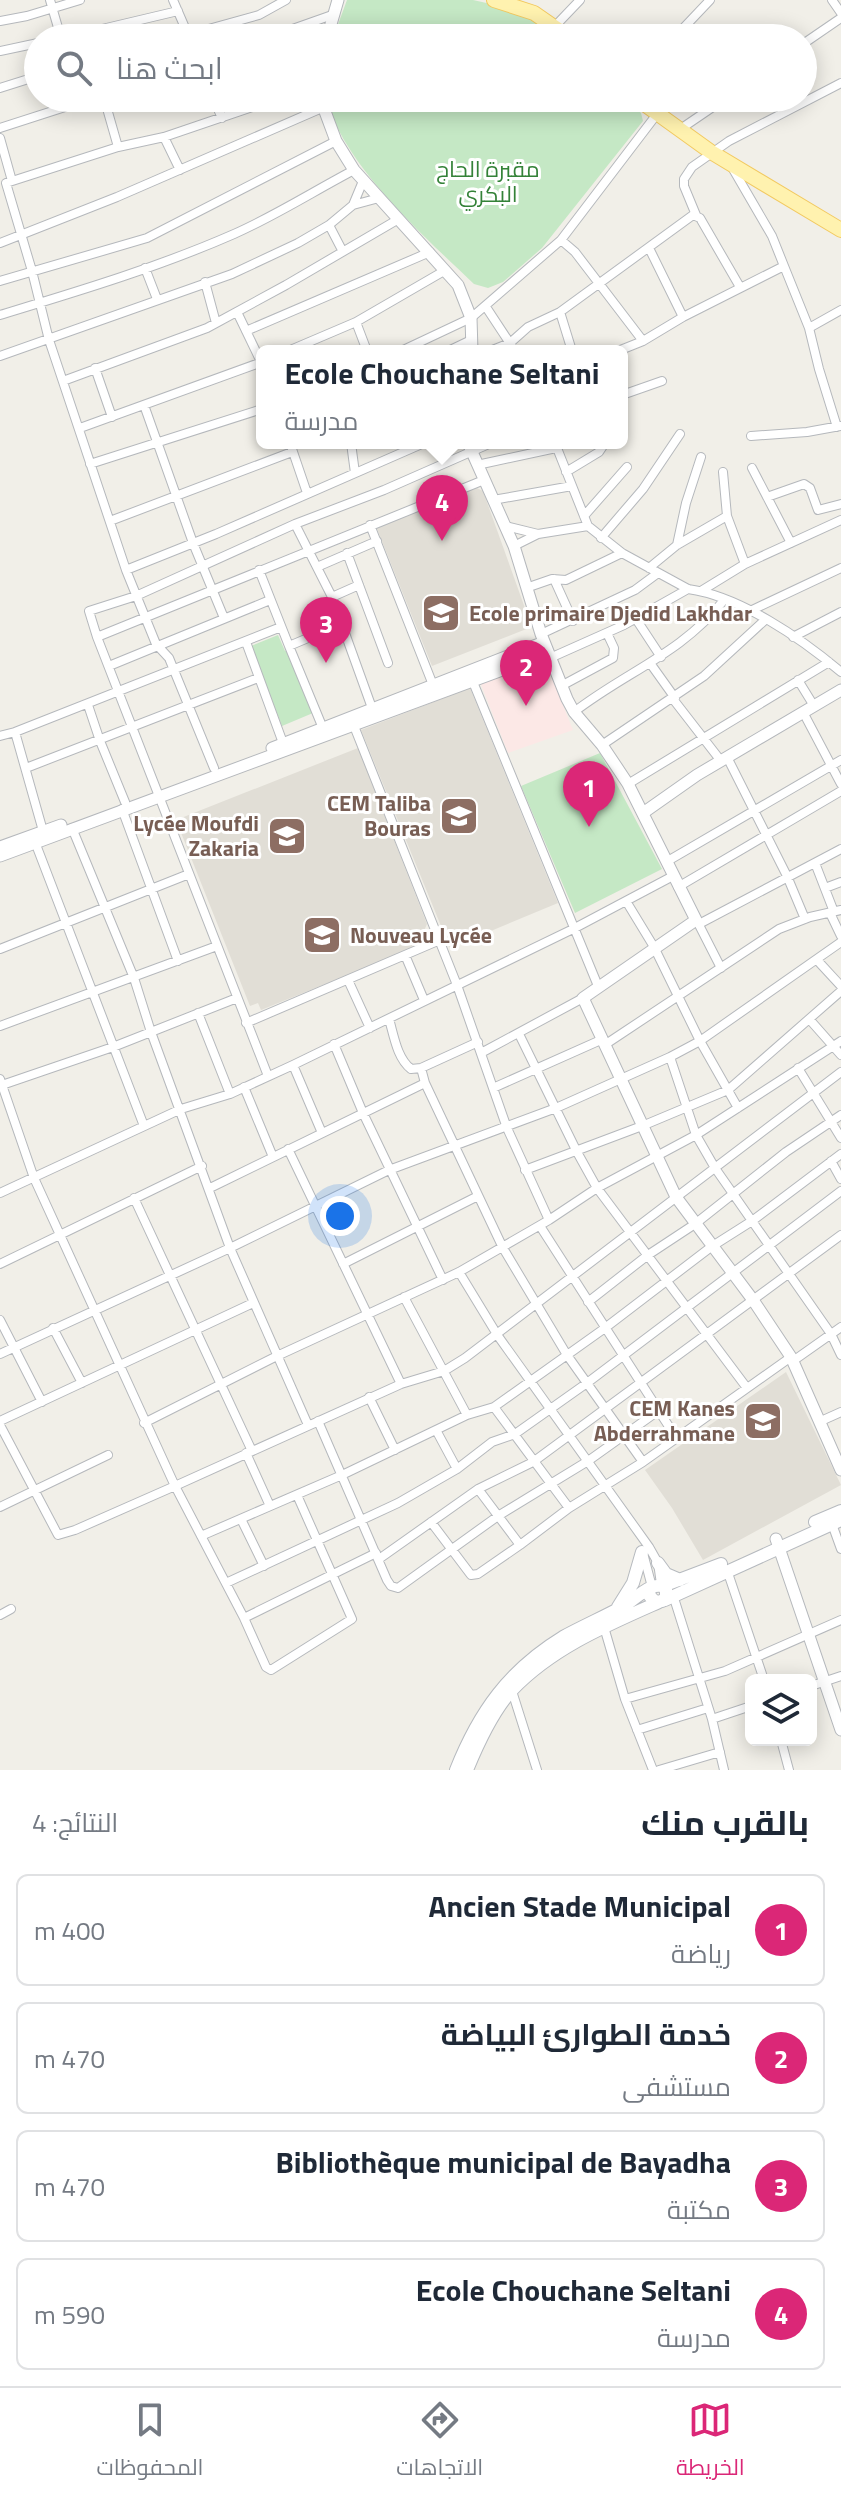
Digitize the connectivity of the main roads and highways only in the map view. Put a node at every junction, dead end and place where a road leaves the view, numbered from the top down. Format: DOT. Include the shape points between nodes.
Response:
graph roads {
  1 [pos="494,0"];
  2 [pos="526,1"];
  3 [pos="550,24"];
  4 [pos="562,24"];
  5 [pos="655,112"];
  6 [pos="841,230"];
  7 [pos="841,1511"];
  8 [pos="837,1522"];
  9 [pos="777,1543"];
  10 [pos="642,1552"];
  11 [pos="658,1563"];
  12 [pos="680,1580"];
  13 [pos="657,1586"];
  14 [pos="666,1599"];
  15 [pos="615,1611"];
  16 [pos="456,1770"];
  17 [pos="467,1770"];
  1 -- 3 [label="main road"];
  2 -- 4 [label="main road"];
  5 -- 6 [label="main road"];
  7 -- 9 [label="main road"];
  8 -- 9 [label="main road"];
  9 -- 12 [label="main road"];
  9 -- 14 [label="main road"];
  10 -- 15 [label="main road" via="633,1583"];
  11 -- 12 [label="main road"];
  12 -- 13 [label="main road"];
  13 -- 14 [label="main road" via="650,1598"];
  13 -- 15 [label="main road"];
  14 -- 17 [label="main road" via="556,1655 512,1691"];
  15 -- 16 [label="main road" via="561,1638 504,1684"];
}
